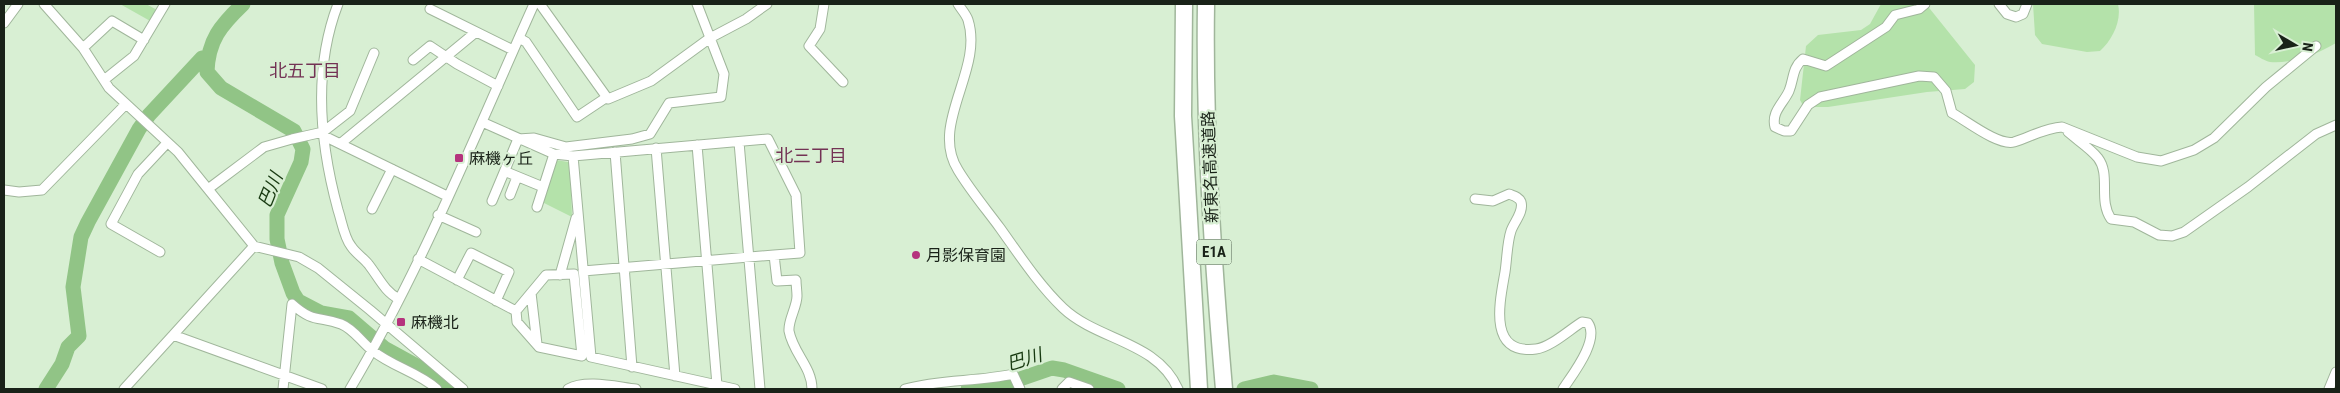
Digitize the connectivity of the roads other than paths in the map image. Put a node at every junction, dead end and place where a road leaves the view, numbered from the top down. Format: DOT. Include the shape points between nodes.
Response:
graph roads {
  1 [pos="18,4"];
  2 [pos="44,4"];
  3 [pos="165,4"];
  4 [pos="338,4"];
  5 [pos="534,4"];
  6 [pos="540,4"];
  7 [pos="698,4"];
  8 [pos="767,4"];
  9 [pos="824,4"];
  10 [pos="958,4"];
  11 [pos="1184,4"];
  12 [pos="1206,4"];
  13 [pos="1925,4"];
  14 [pos="1999,4"];
  15 [pos="2027,4"];
  16 [pos="430,9"];
  17 [pos="4,23"];
  18 [pos="476,32"];
  19 [pos="519,38"];
  20 [pos="710,38"];
  21 [pos="144,40"];
  22 [pos="2316,46"];
  23 [pos="83,48"];
  24 [pos="513,50"];
  25 [pos="374,53"];
  26 [pos="448,58"];
  27 [pos="413,60"];
  28 [pos="104,80"];
  29 [pos="844,82"];
  30 [pos="498,86"];
  31 [pos="607,98"];
  32 [pos="125,105"];
  33 [pos="482,122"];
  34 [pos="2336,125"];
  35 [pos="2062,127"];
  36 [pos="324,134"];
  37 [pos="518,139"];
  38 [pos="739,142"];
  39 [pos="167,143"];
  40 [pos="340,144"];
  41 [pos="697,145"];
  42 [pos="656,148"];
  43 [pos="615,152"];
  44 [pos="554,154"];
  45 [pos="573,156"];
  46 [pos="392,169"];
  47 [pos="543,188"];
  48 [pos="208,189"];
  49 [pos="4,190"];
  50 [pos="510,195"];
  51 [pos="447,196"];
  52 [pos="1475,199"];
  53 [pos="492,201"];
  54 [pos="537,207"];
  55 [pos="372,209"];
  56 [pos="577,213"];
  57 [pos="438,215"];
  58 [pos="476,232"];
  59 [pos="254,246"];
  60 [pos="160,252"];
  61 [pos="774,255"];
  62 [pos="749,257"];
  63 [pos="418,259"];
  64 [pos="707,260"];
  65 [pos="666,264"];
  66 [pos="624,267"];
  67 [pos="583,271"];
  68 [pos="560,275"];
  69 [pos="457,280"];
  70 [pos="531,293"];
  71 [pos="399,299"];
  72 [pos="496,301"];
  73 [pos="516,311"];
  74 [pos="387,324"];
  75 [pos="173,336"];
  76 [pos="537,344"];
  77 [pos="373,351"];
  78 [pos="632,367"];
  79 [pos="2336,372"];
  80 [pos="284,376"];
  81 [pos="675,376"];
  82 [pos="1017,384"];
  83 [pos="717,386"];
  84 [pos="1177,387"];
  85 [pos="124,389"];
  86 [pos="283,389"];
  87 [pos="322,389"];
  88 [pos="350,389"];
  89 [pos="437,389"];
  90 [pos="463,389"];
  91 [pos="568,389"];
  92 [pos="636,389"];
  93 [pos="735,389"];
  94 [pos="760,389"];
  95 [pos="812,389"];
  96 [pos="905,389"];
  97 [pos="1062,389"];
  98 [pos="1089,389"];
  99 [pos="1199,389"];
  100 [pos="1224,389"];
  101 [pos="1563,389"];
  102 [pos="2329,389"];
  1 -- 17 [label="street"];
  2 -- 23 [label="street"];
  3 -- 21 [label="street"];
  4 -- 36 [label="street" via="330,23 321,83"];
  5 -- 19 [label="street"];
  6 -- 31 [label="street"];
  7 -- 20 [label="street"];
  8 -- 20 [label="street"];
  9 -- 29 [label="street" via="820,29 809,46"];
  10 -- 84 [label="street" via="967,18 970,52 948,131 956,168 1041,285 1064,309 1086,325 1155,359"];
  11 -- 99 [label="highway, 新東名高速道路 / E1A" via="1184,116"];
  12 -- 100 [label="highway, 新東名高速道路 / E1A" via="1207,115"];
  13 -- 35 [label="street" via="1919,9 1895,15 1886,28 1826,66 1803,59 1795,66 1789,91 1775,113 1776,127 1791,131 1808,105 1820,97 1919,76 1934,77 1946,91 1952,113 1997,140 2011,143 2052,127"];
  14 -- 15 [label="street" via="2007,14 2016,17 2023,14"];
  16 -- 18 [label="street"];
  18 -- 24 [label="street"];
  18 -- 26 [label="street"];
  19 -- 24 [label="street"];
  19 -- 31 [label="street" via="526,42 577,117"];
  20 -- 31 [label="street" via="651,81"];
  20 -- 37 [label="street" via="724,74 721,97 669,103 650,134 632,139 566,147 534,138"];
  21 -- 23 [label="street" via="112,20"];
  21 -- 28 [label="street" via="134,56"];
  22 -- 35 [label="street" via="2266,87 2214,138 2194,150 2161,161 2137,157"];
  23 -- 28 [label="street"];
  24 -- 30 [label="street"];
  25 -- 36 [label="street" via="350,111"];
  26 -- 27 [label="street" via="430,46"];
  26 -- 30 [label="street"];
  26 -- 40 [label="street"];
  28 -- 32 [label="street"];
  30 -- 33 [label="street"];
  32 -- 39 [label="street"];
  32 -- 49 [label="street" via="42,190"];
  33 -- 37 [label="street"];
  33 -- 51 [label="street"];
  34 -- 35 [label="street" via="2316,134 2248,187 2184,232 2172,236 2159,235 2134,222 2111,219 2104,210 2104,172 2099,159"];
  36 -- 40 [label="street"];
  36 -- 48 [label="street" via="292,138 264,147"];
  36 -- 71 [label="street" via="334,193 351,246 368,263 389,294"];
  37 -- 44 [label="street"];
  37 -- 53 [label="street"];
  38 -- 41 [label="street"];
  38 -- 61 [label="street" via="768,139 796,195 800,253"];
  38 -- 62 [label="street"];
  39 -- 48 [label="street"];
  39 -- 60 [label="street" via="138,174 111,224"];
  40 -- 46 [label="street"];
  41 -- 42 [label="street"];
  41 -- 64 [label="street"];
  42 -- 43 [label="street"];
  42 -- 65 [label="street"];
  43 -- 45 [label="street"];
  43 -- 66 [label="street"];
  44 -- 45 [label="street"];
  44 -- 47 [label="street"];
  45 -- 56 [label="street"];
  46 -- 51 [label="street"];
  46 -- 55 [label="street"];
  47 -- 50 [label="street" via="513,175"];
  47 -- 54 [label="street"];
  48 -- 59 [label="street"];
  51 -- 57 [label="street"];
  52 -- 101 [label="street" via="1493,201 1509,194 1521,202 1521,210 1511,231 1498,314 1509,343 1514,347 1537,349 1582,322 1591,327 1583,360"];
  56 -- 67 [label="street"];
  56 -- 68 [label="street"];
  57 -- 58 [label="street"];
  57 -- 63 [label="street"];
  59 -- 74 [label="street" via="299,257 318,268"];
  59 -- 75 [label="street"];
  61 -- 62 [label="street"];
  61 -- 95 [label="street" via="777,281 796,280 797,297 789,330 801,362 812,379"];
  62 -- 64 [label="street"];
  62 -- 94 [label="street"];
  63 -- 69 [label="street"];
  63 -- 71 [label="street"];
  64 -- 65 [label="street"];
  64 -- 83 [label="street"];
  65 -- 66 [label="street"];
  65 -- 81 [label="street"];
  66 -- 67 [label="street"];
  66 -- 78 [label="street"];
  67 -- 78 [label="street" via="590,357"];
  68 -- 70 [label="street" via="546,275"];
  68 -- 76 [label="street" via="574,274 582,356"];
  69 -- 72 [label="street"];
  69 -- 72 [label="street" via="471,253 509,272"];
  70 -- 73 [label="street"];
  70 -- 76 [label="street"];
  71 -- 74 [label="street"];
  72 -- 73 [label="street"];
  73 -- 76 [label="street" via="517,322"];
  74 -- 77 [label="street"];
  74 -- 90 [label="street"];
  75 -- 80 [label="street"];
  75 -- 85 [label="street"];
  77 -- 80 [label="street" via="349,328 302,314 292,304"];
  77 -- 88 [label="street"];
  77 -- 89 [label="street" via="418,374"];
  78 -- 81 [label="street"];
  79 -- 102 [label="street"];
  80 -- 86 [label="street"];
  80 -- 87 [label="street"];
  81 -- 83 [label="street"];
  82 -- 96 [label="street" via="1013,374 988,380 939,381"];
  83 -- 93 [label="street"];
  91 -- 92 [label="street" via="596,385"];
  97 -- 98 [label="street" via="1069,382"];
}
